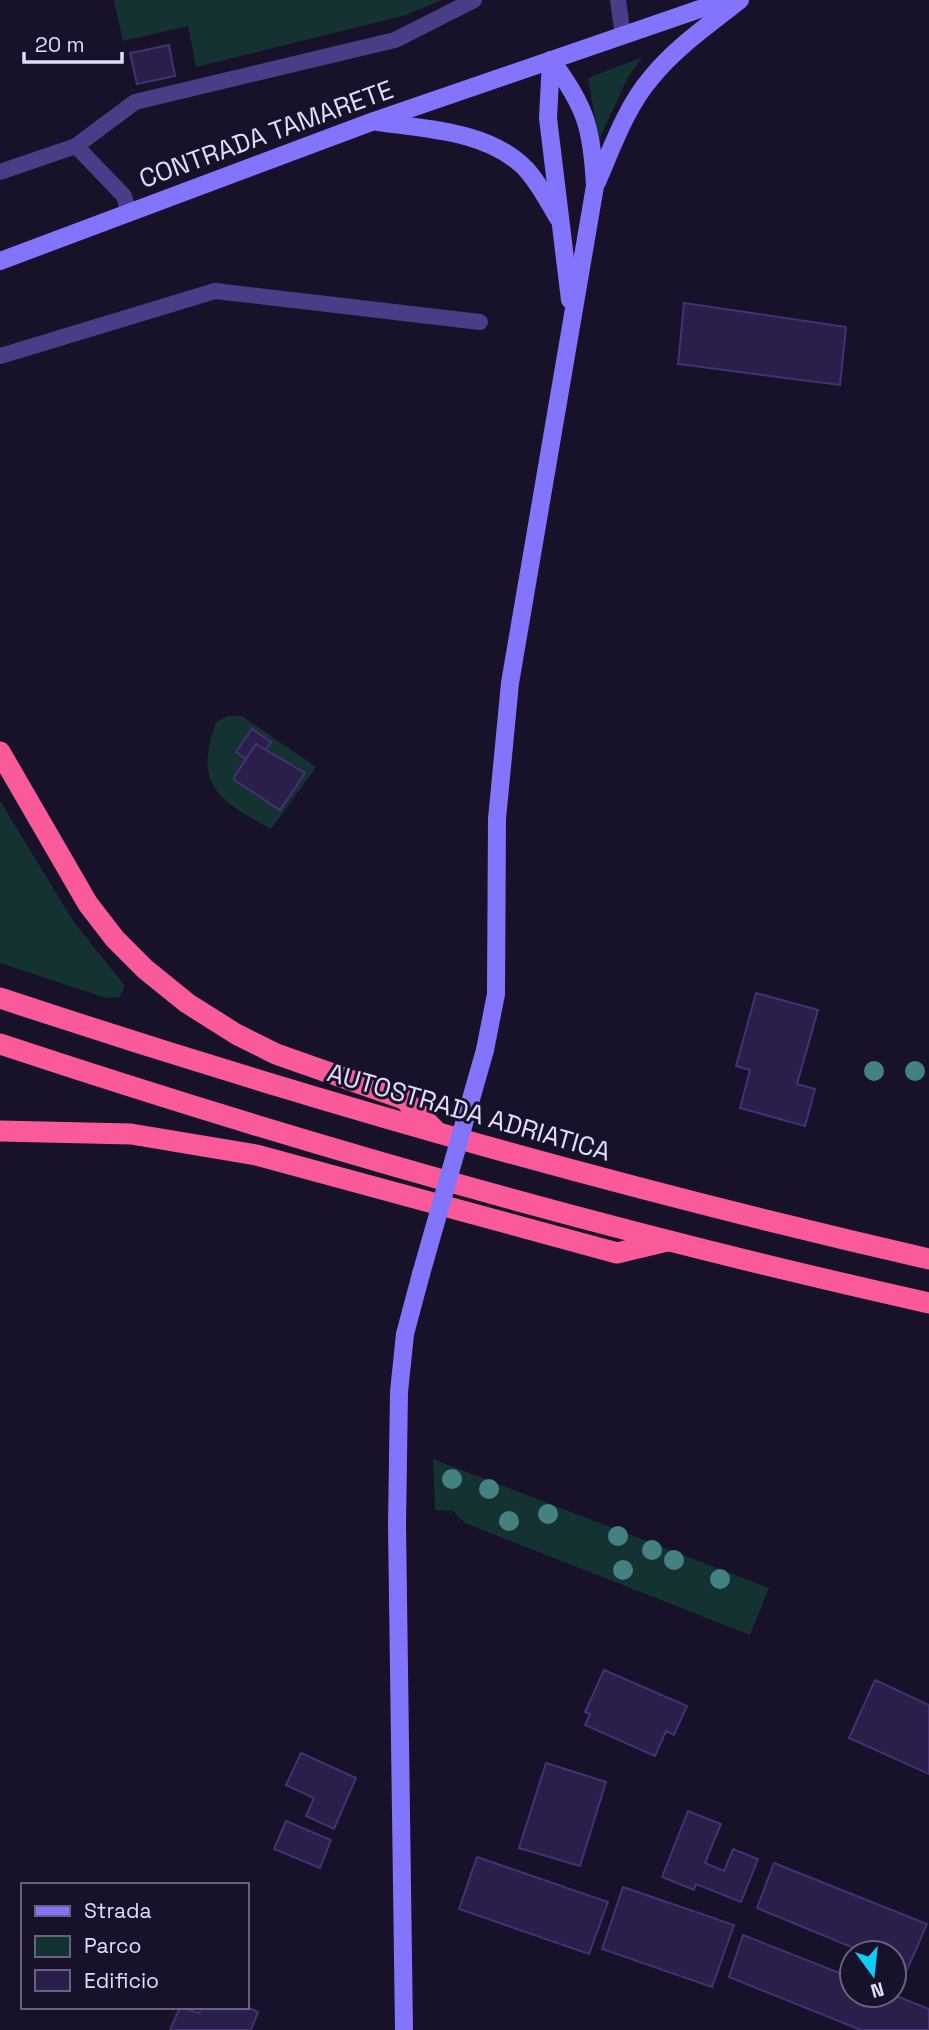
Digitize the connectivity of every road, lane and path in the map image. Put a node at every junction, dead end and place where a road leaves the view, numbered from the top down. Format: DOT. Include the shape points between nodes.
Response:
graph roads {
  1 [pos="474,0"];
  2 [pos="618,0"];
  3 [pos="726,0"];
  4 [pos="740,0"];
  5 [pos="623,36"];
  6 [pos="551,60"];
  7 [pos="374,121"];
  8 [pos="76,146"];
  9 [pos="0,172"];
  10 [pos="595,186"];
  11 [pos="129,213"];
  12 [pos="564,229"];
  13 [pos="0,261"];
  14 [pos="480,322"];
  15 [pos="572,328"];
  16 [pos="0,356"];
  17 [pos="0,752"];
  18 [pos="0,998"];
  19 [pos="0,1044"];
  20 [pos="0,1131"];
  21 [pos="438,1134"];
  22 [pos="669,1241"];
  23 [pos="929,1259"];
  24 [pos="929,1303"];
  25 [pos="404,2030"];
  1 -- 8 [label="lane" via="395,40 135,102"];
  2 -- 5 [label="lane"];
  3 -- 5 [label="main road"];
  4 -- 10 [label="main road" via="649,79"];
  5 -- 6 [label="main road, CONTRADA TAMARETE"];
  6 -- 7 [label="main road, CONTRADA TAMARETE"];
  6 -- 10 [label="main road" via="586,115"];
  6 -- 12 [label="main road" via="548,118"];
  7 -- 11 [label="main road, CONTRADA TAMARETE"];
  7 -- 12 [label="main road" via="456,133 506,153 542,190"];
  8 -- 9 [label="lane"];
  8 -- 11 [label="lane" via="124,196"];
  10 -- 15 [label="main road"];
  11 -- 13 [label="main road, CONTRADA TAMARETE"];
  12 -- 15 [label="main road"];
  14 -- 16 [label="lane" via="215,291"];
  15 -- 25 [label="main road, bridge" via="510,683 497,819 496,994 485,1050 405,1334 399,1392"];
  17 -- 21 [label="highway" via="88,904 145,970 187,1003 276,1054 404,1099"];
  18 -- 21 [label="highway, AUTOSTRADA ADRIATICA"];
  19 -- 22 [label="highway" via="252,1125"];
  20 -- 22 [label="highway" via="131,1134 256,1155 617,1253"];
  21 -- 23 [label="highway, AUTOSTRADA ADRIATICA" via="639,1189"];
  22 -- 24 [label="highway"];
}
